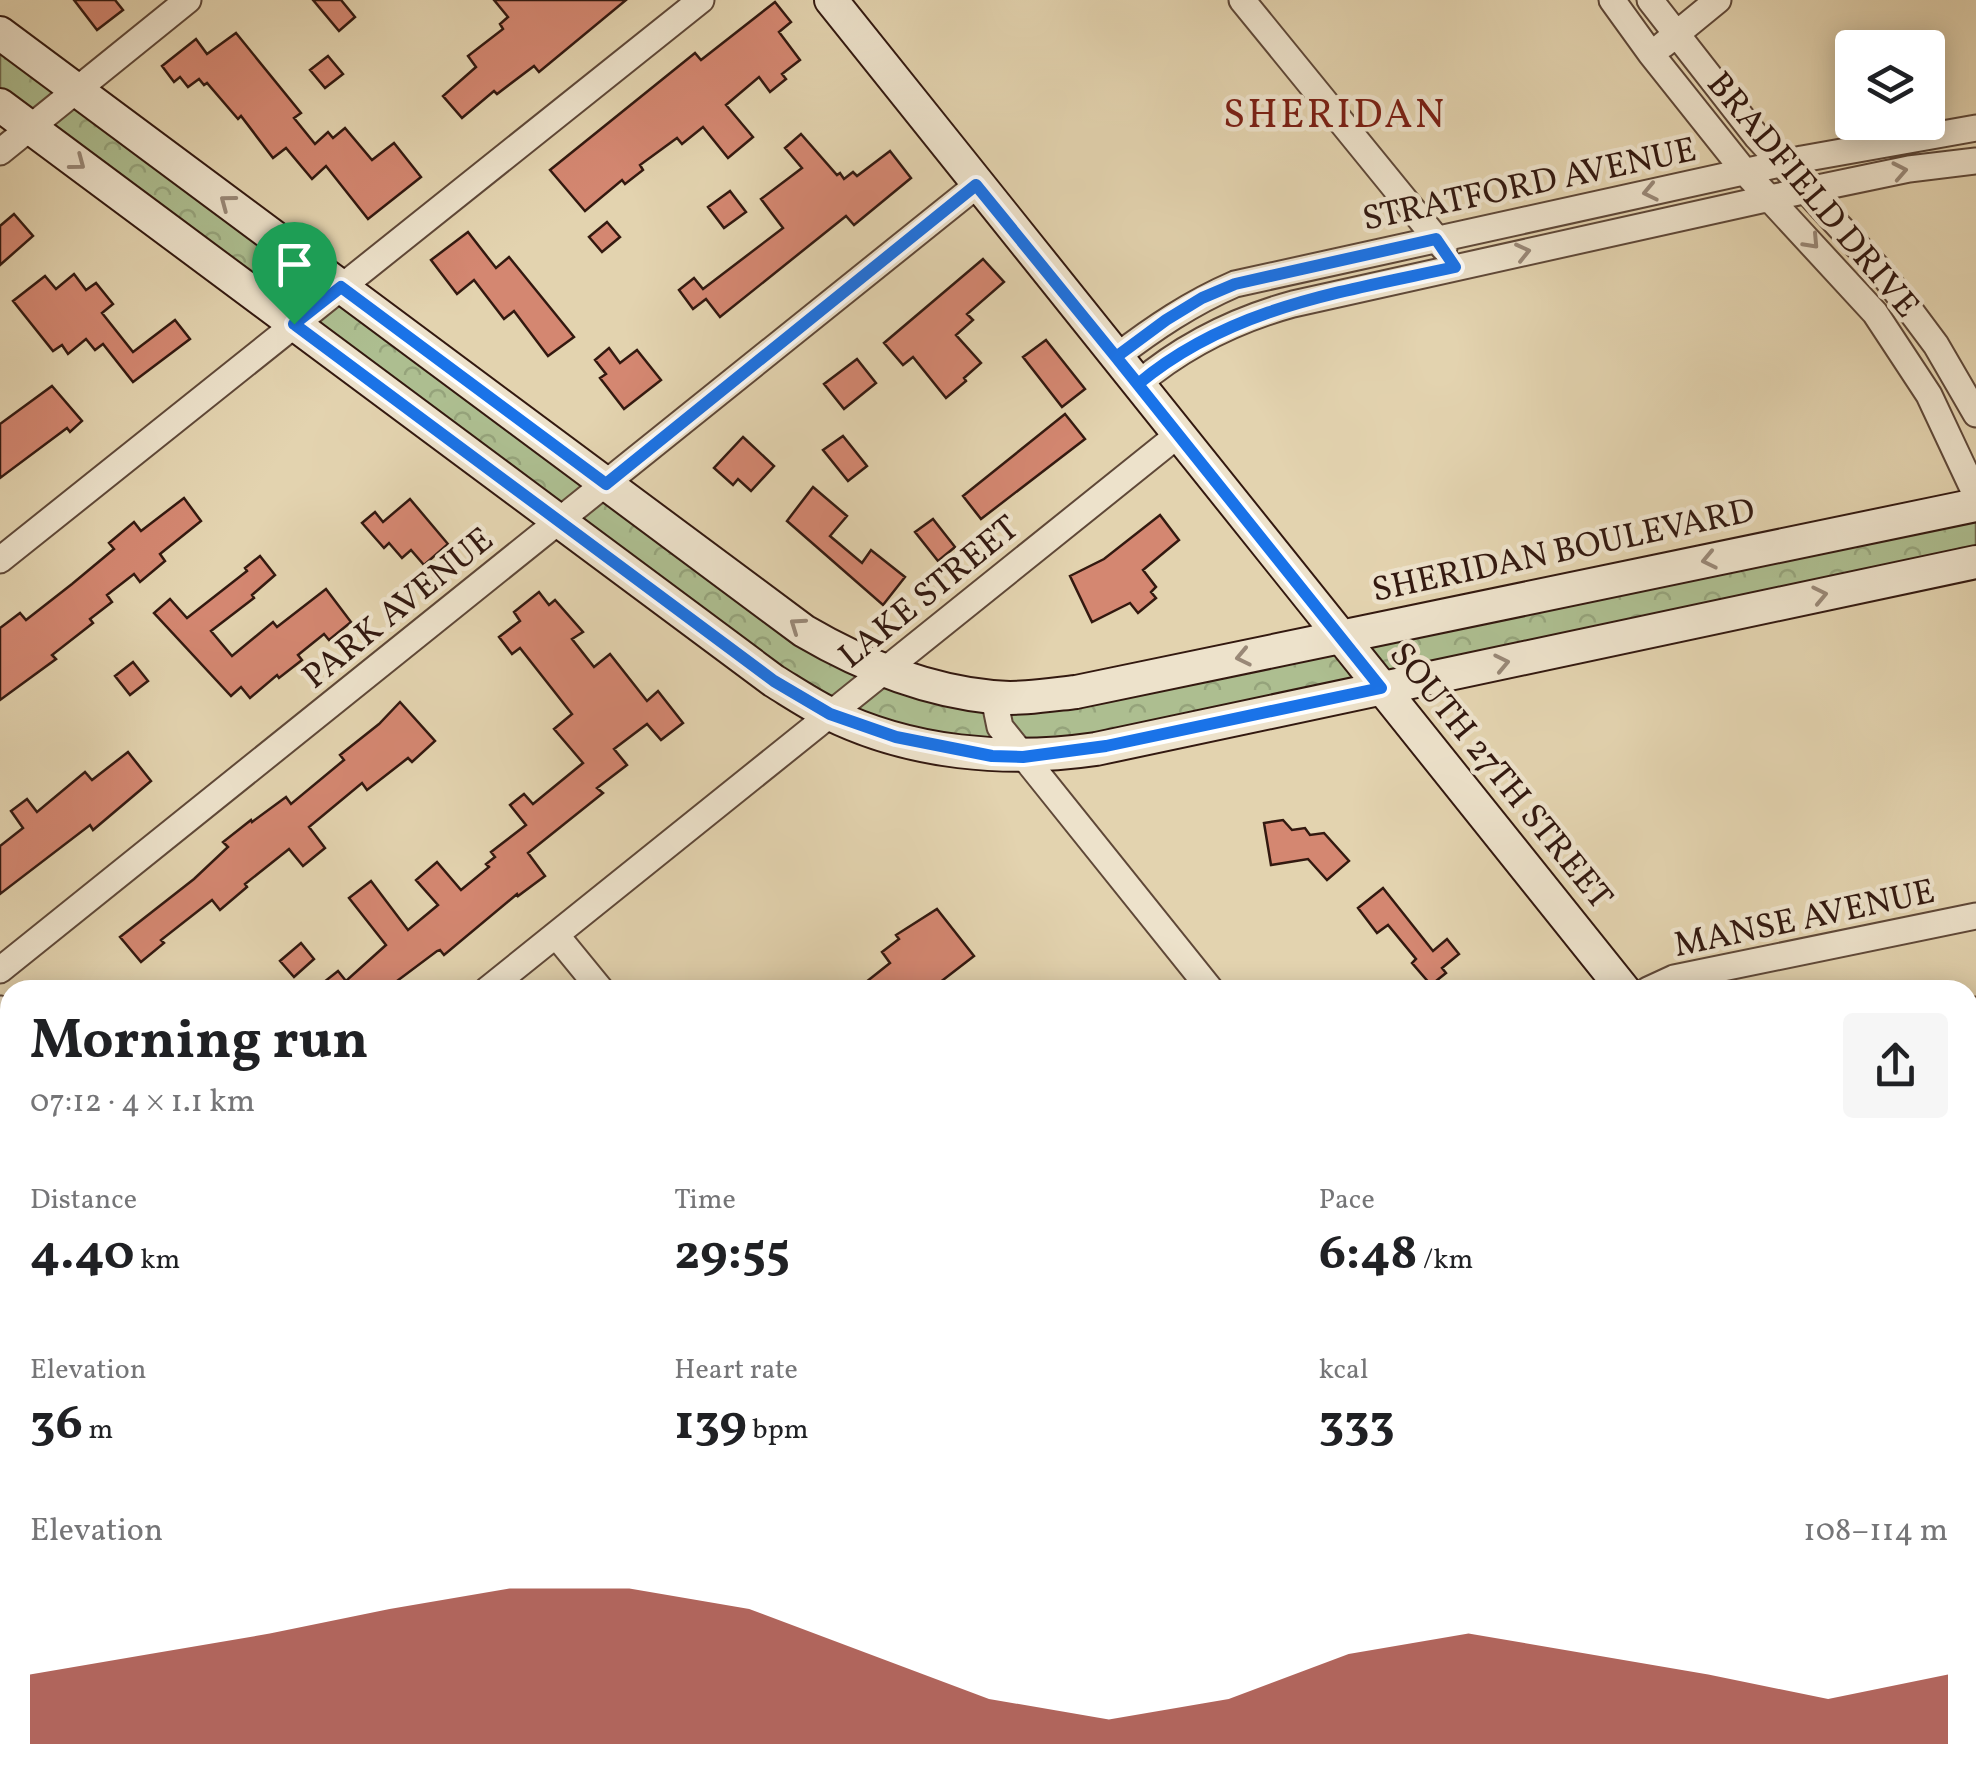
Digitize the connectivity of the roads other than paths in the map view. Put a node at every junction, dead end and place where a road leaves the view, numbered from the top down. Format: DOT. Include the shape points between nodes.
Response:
graph roads {
  1 [pos="188,0"];
  2 [pos="701,0"];
  3 [pos="830,0"];
  4 [pos="1242,0"];
  5 [pos="1612,0"];
  6 [pos="1650,0"];
  7 [pos="1718,0"];
  8 [pos="0,33"];
  9 [pos="1676,34"];
  10 [pos="1651,54"];
  11 [pos="77,90"];
  12 [pos="0,105"];
  13 [pos="30,128"];
  14 [pos="1976,128"];
  15 [pos="0,152"];
  16 [pos="1976,161"];
  17 [pos="1781,164"];
  18 [pos="1746,172"];
  19 [pos="976,185"];
  20 [pos="1806,190"];
  21 [pos="1770,198"];
  22 [pos="1436,239"];
  23 [pos="1455,267"];
  24 [pos="341,287"];
  25 [pos="294,324"];
  26 [pos="1116,357"];
  27 [pos="1138,384"];
  28 [pos="1976,414"];
  29 [pos="1179,434"];
  30 [pos="606,484"];
  31 [pos="1976,495"];
  32 [pos="1976,505"];
  33 [pos="559,522"];
  34 [pos="0,560"];
  35 [pos="1976,562"];
  36 [pos="1338,636"];
  37 [pos="882,672"];
  38 [pos="1381,688"];
  39 [pos="994,698"];
  40 [pos="830,714"];
  41 [pos="1023,757"];
  42 [pos="1976,916"];
  43 [pos="556,935"];
  44 [pos="0,970"];
  45 [pos="500,980"];
  46 [pos="592,980"];
  47 [pos="1203,980"];
  48 [pos="1616,980"];
  49 [pos="1670,980"];
  1 -- 11 [label="street"];
  2 -- 24 [label="street"];
  3 -- 19 [label="main road, SOUTH 27TH STREET"];
  4 -- 22 [label="street"];
  5 -- 10 [label="street, BRADFIELD DRIVE"];
  6 -- 9 [label="street, BRADFIELD DRIVE"];
  7 -- 9 [label="street"];
  8 -- 11 [label="main road, SHERIDAN BOULEVARD"];
  9 -- 10 [label="street"];
  9 -- 17 [label="street, BRADFIELD DRIVE"];
  10 -- 18 [label="street, BRADFIELD DRIVE"];
  11 -- 13 [label="street"];
  24 -- 11 [label="main road, SHERIDAN BOULEVARD, one-way"];
  12 -- 13 [label="main road"];
  13 -- 15 [label="street"];
  13 -- 25 [label="main road, one-way"];
  14 -- 17 [label="street, STRATFORD AVENUE"];
  20 -- 16 [label="street, STRATFORD AVENUE, one-way"];
  17 -- 18 [label="street, STRATFORD AVENUE"];
  17 -- 20 [label="street, BRADFIELD DRIVE"];
  18 -- 21 [label="street, BRADFIELD DRIVE"];
  18 -- 22 [label="street, STRATFORD AVENUE, one-way"];
  19 -- 26 [label="main road, SOUTH 27TH STREET"];
  19 -- 30 [label="street, PARK AVENUE"];
  20 -- 21 [label="street, STRATFORD AVENUE"];
  20 -- 28 [label="street, BRADFIELD DRIVE" via="1911,309"];
  23 -- 21 [label="street, STRATFORD AVENUE, one-way"];
  21 -- 31 [label="street, BRADFIELD DRIVE, one-way" via="1883,325 1929,396"];
  22 -- 23 [label="street"];
  22 -- 26 [label="street, STRATFORD AVENUE" via="1235,284 1166,320"];
  23 -- 27 [label="street, STRATFORD AVENUE" via="1252,316 1167,360"];
  24 -- 25 [label="street"];
  24 -- 30 [label="main road, SHERIDAN BOULEVARD"];
  25 -- 33 [label="main road"];
  25 -- 34 [label="street"];
  26 -- 27 [label="main road, SOUTH 27TH STREET"];
  27 -- 29 [label="main road, SOUTH 27TH STREET"];
  29 -- 36 [label="main road, SOUTH 27TH STREET"];
  29 -- 37 [label="street, LAKE STREET"];
  30 -- 33 [label="street, PARK AVENUE"];
  37 -- 30 [label="main road, SHERIDAN BOULEVARD, one-way" via="804,631"];
  32 -- 36 [label="main road, SHERIDAN BOULEVARD, one-way"];
  33 -- 40 [label="main road" via="774,681"];
  33 -- 44 [label="street, PARK AVENUE"];
  38 -- 35 [label="main road, one-way"];
  36 -- 38 [label="main road, SOUTH 27TH STREET"];
  36 -- 39 [label="main road, SHERIDAN BOULEVARD, one-way" via="1076,692"];
  37 -- 39 [label="main road, SHERIDAN BOULEVARD"];
  37 -- 40 [label="street, LAKE STREET"];
  38 -- 41 [label="main road"];
  38 -- 48 [label="main road, SOUTH 27TH STREET"];
  39 -- 41 [label="street" via="1000,727"];
  40 -- 41 [label="main road" via="941,748"];
  40 -- 43 [label="street, LAKE STREET"];
  41 -- 47 [label="street"];
  42 -- 49 [label="street, MANSE AVENUE"];
  43 -- 45 [label="street, LAKE STREET"];
  43 -- 46 [label="street"];
}
